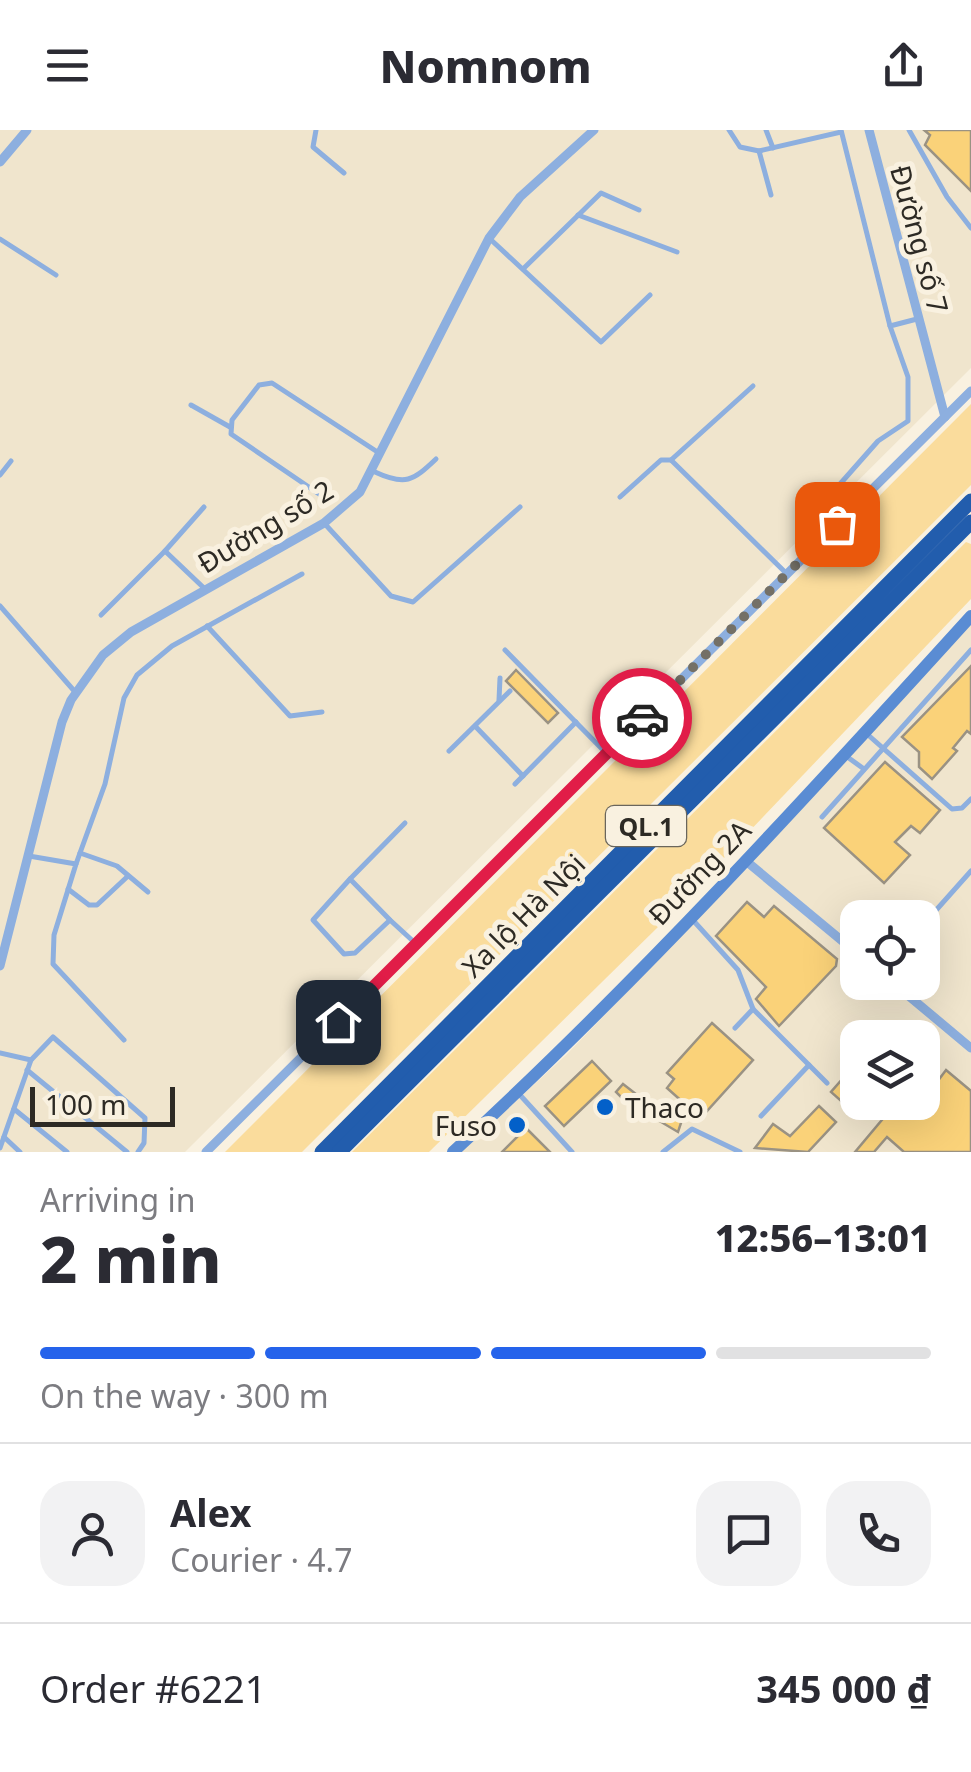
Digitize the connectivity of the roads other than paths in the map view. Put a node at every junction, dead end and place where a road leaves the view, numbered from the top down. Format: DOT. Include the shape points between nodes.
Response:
graph roads {
  1 [pos="27,130"];
  2 [pos="316,130"];
  3 [pos="594,130"];
  4 [pos="729,130"];
  5 [pos="766,130"];
  6 [pos="806,130"];
  7 [pos="869,130"];
  8 [pos="909,130"];
  9 [pos="841,131"];
  10 [pos="809,139"];
  11 [pos="773,148"];
  12 [pos="760,152"];
  13 [pos="0,162"];
  14 [pos="344,173"];
  15 [pos="772,195"];
  16 [pos="639,210"];
  17 [pos="578,215"];
  18 [pos="971,228"];
  19 [pos="489,238"];
  20 [pos="0,239"];
  21 [pos="678,252"];
  22 [pos="523,269"];
  23 [pos="56,275"];
  24 [pos="650,295"];
  25 [pos="918,320"];
  26 [pos="890,326"];
  27 [pos="753,386"];
  28 [pos="971,391"];
  29 [pos="192,404"];
  30 [pos="945,416"];
  31 [pos="230,427"];
  32 [pos="382,455"];
  33 [pos="436,459"];
  34 [pos="672,460"];
  35 [pos="11,461"];
  36 [pos="374,472"];
  37 [pos="0,475"];
  38 [pos="322,496"];
  39 [pos="620,497"];
  40 [pos="971,500"];
  41 [pos="204,507"];
  42 [pos="520,507"];
  43 [pos="324,523"];
  44 [pos="837,524"];
  45 [pos="970,526"];
  46 [pos="165,550"];
  47 [pos="302,574"];
  48 [pos="787,574"];
  49 [pos="205,589"];
  50 [pos="0,606"];
  51 [pos="101,615"];
  52 [pos="971,616"];
  53 [pos="207,626"];
  54 [pos="505,650"];
  55 [pos="971,650"];
  56 [pos="500,678"];
  57 [pos="76,692"];
  58 [pos="510,692"];
  59 [pos="498,703"];
  60 [pos="322,712"];
  61 [pos="576,722"];
  62 [pos="475,726"];
  63 [pos="865,732"];
  64 [pos="882,749"];
  65 [pos="449,751"];
  66 [pos="606,753"];
  67 [pos="844,754"];
  68 [pos="864,769"];
  69 [pos="524,776"];
  70 [pos="515,784"];
  71 [pos="971,798"];
  72 [pos="822,817"];
  73 [pos="406,823"];
  74 [pos="80,853"];
  75 [pos="29,856"];
  76 [pos="746,861"];
  77 [pos="76,864"];
  78 [pos="971,871"];
  79 [pos="128,875"];
  80 [pos="350,879"];
  81 [pos="68,889"];
  82 [pos="148,892"];
  83 [pos="940,906"];
  84 [pos="691,918"];
  85 [pos="390,920"];
  86 [pos="840,939"];
  87 [pos="416,944"];
  88 [pos="0,966"];
  89 [pos="914,1000"];
  90 [pos="753,1009"];
  91 [pos="735,1028"];
  92 [pos="124,1040"];
  93 [pos="971,1048"];
  94 [pos="0,1052"];
  95 [pos="30,1060"];
  96 [pos="809,1065"];
  97 [pos="27,1070"];
  98 [pos="827,1084"];
  99 [pos="518,1093"];
  100 [pos="14,1108"];
  101 [pos="761,1116"];
  102 [pos="4,1137"];
  103 [pos="0,1148"];
  104 [pos="20,1152"];
  105 [pos="67,1152"];
  106 [pos="128,1152"];
  107 [pos="138,1152"];
  108 [pos="206,1152"];
  109 [pos="322,1152"];
  110 [pos="338,1152"];
  111 [pos="453,1152"];
  112 [pos="572,1152"];
  113 [pos="663,1152"];
  114 [pos="740,1152"];
  1 -- 13 [label="street"];
  2 -- 14 [label="lane" via="313,147"];
  3 -- 19 [label="street, Đường số 2" via="520,197"];
  4 -- 12 [label="lane" via="740,147"];
  5 -- 11 [label="lane"];
  6 -- 10 [label="lane"];
  7 -- 25 [label="street, Đường số 7"];
  8 -- 18 [label="lane"];
  9 -- 10 [label="lane"];
  9 -- 26 [label="lane"];
  10 -- 11 [label="lane"];
  11 -- 12 [label="lane"];
  12 -- 15 [label="lane"];
  16 -- 17 [label="lane" via="606,192"];
  17 -- 21 [label="lane"];
  17 -- 22 [label="lane"];
  19 -- 22 [label="lane"];
  19 -- 32 [label="street, Đường số 2"];
  20 -- 23 [label="lane"];
  22 -- 24 [label="lane" via="602,342"];
  25 -- 26 [label="lane"];
  25 -- 30 [label="street, Đường số 7"];
  26 -- 44 [label="lane" via="908,378 908,421 878,441 825,501"];
  27 -- 34 [label="lane"];
  28 -- 30 [label="street"];
  29 -- 31 [label="lane"];
  30 -- 44 [label="street"];
  31 -- 32 [label="lane" via="259,385 272,383"];
  31 -- 38 [label="lane" via="230,434"];
  32 -- 36 [label="street, Đường số 2"];
  33 -- 36 [label="lane" via="412,481"];
  34 -- 39 [label="lane" via="661,460"];
  34 -- 48 [label="lane"];
  35 -- 37 [label="lane"];
  36 -- 43 [label="street, Đường số 2"];
  40 -- 109 [label="highway, Xa lộ Hà Nội / QL.1"];
  41 -- 46 [label="lane"];
  42 -- 43 [label="lane" via="413,602 391,596"];
  43 -- 49 [label="street, Đường số 2"];
  44 -- 48 [label="street"];
  45 -- 110 [label="highway, Xa lộ Hà Nội / QL.1"];
  46 -- 49 [label="lane"];
  46 -- 51 [label="lane"];
  47 -- 53 [label="lane"];
  48 -- 66 [label="street"];
  49 -- 57 [label="street, Đường số 2" via="131,632"];
  50 -- 57 [label="lane"];
  52 -- 63 [label="street, Đường 2A"];
  53 -- 60 [label="lane" via="290,716"];
  53 -- 74 [label="lane" via="150,661 128,688"];
  54 -- 61 [label="lane"];
  55 -- 64 [label="lane"];
  56 -- 59 [label="lane"];
  57 -- 75 [label="street, Đường số 2" via="52,754"];
  58 -- 59 [label="lane"];
  59 -- 62 [label="lane"];
  61 -- 66 [label="lane"];
  61 -- 69 [label="lane"];
  62 -- 65 [label="lane"];
  62 -- 69 [label="lane"];
  63 -- 64 [label="lane"];
  63 -- 67 [label="street, Đường 2A"];
  64 -- 68 [label="lane"];
  64 -- 71 [label="lane" via="952,809"];
  66 -- 87 [label="street"];
  67 -- 68 [label="lane"];
  67 -- 76 [label="street, Đường 2A"];
  68 -- 72 [label="lane"];
  69 -- 70 [label="lane"];
  73 -- 80 [label="lane"];
  74 -- 77 [label="lane"];
  74 -- 79 [label="lane" via="104,858"];
  75 -- 77 [label="lane"];
  75 -- 88 [label="street, Đường số 2"];
  76 -- 84 [label="street, Đường 2A"];
  76 -- 86 [label="street"];
  77 -- 81 [label="lane"];
  78 -- 83 [label="lane"];
  79 -- 81 [label="lane" via="97,905"];
  79 -- 82 [label="lane"];
  80 -- 85 [label="lane"];
  80 -- 85 [label="lane" via="314,915 316,926 349,955"];
  81 -- 92 [label="lane" via="53,964"];
  84 -- 90 [label="lane" via="738,970"];
  84 -- 99 [label="street, Đường 2A"];
  85 -- 87 [label="lane"];
  87 -- 108 [label="street"];
  89 -- 93 [label="street"];
  90 -- 91 [label="lane"];
  90 -- 96 [label="lane"];
  94 -- 95 [label="lane"];
  95 -- 97 [label="lane"];
  95 -- 107 [label="lane" via="48,1038 58,1038 145,1118"];
  96 -- 98 [label="lane"];
  96 -- 101 [label="lane"];
  97 -- 100 [label="lane"];
  97 -- 106 [label="lane"];
  99 -- 111 [label="street, Đường 2A"];
  99 -- 112 [label="lane"];
  100 -- 102 [label="lane"];
  100 -- 105 [label="lane"];
  102 -- 103 [label="lane"];
  102 -- 104 [label="lane"];
  113 -- 114 [label="lane" via="692,1130"];
}
